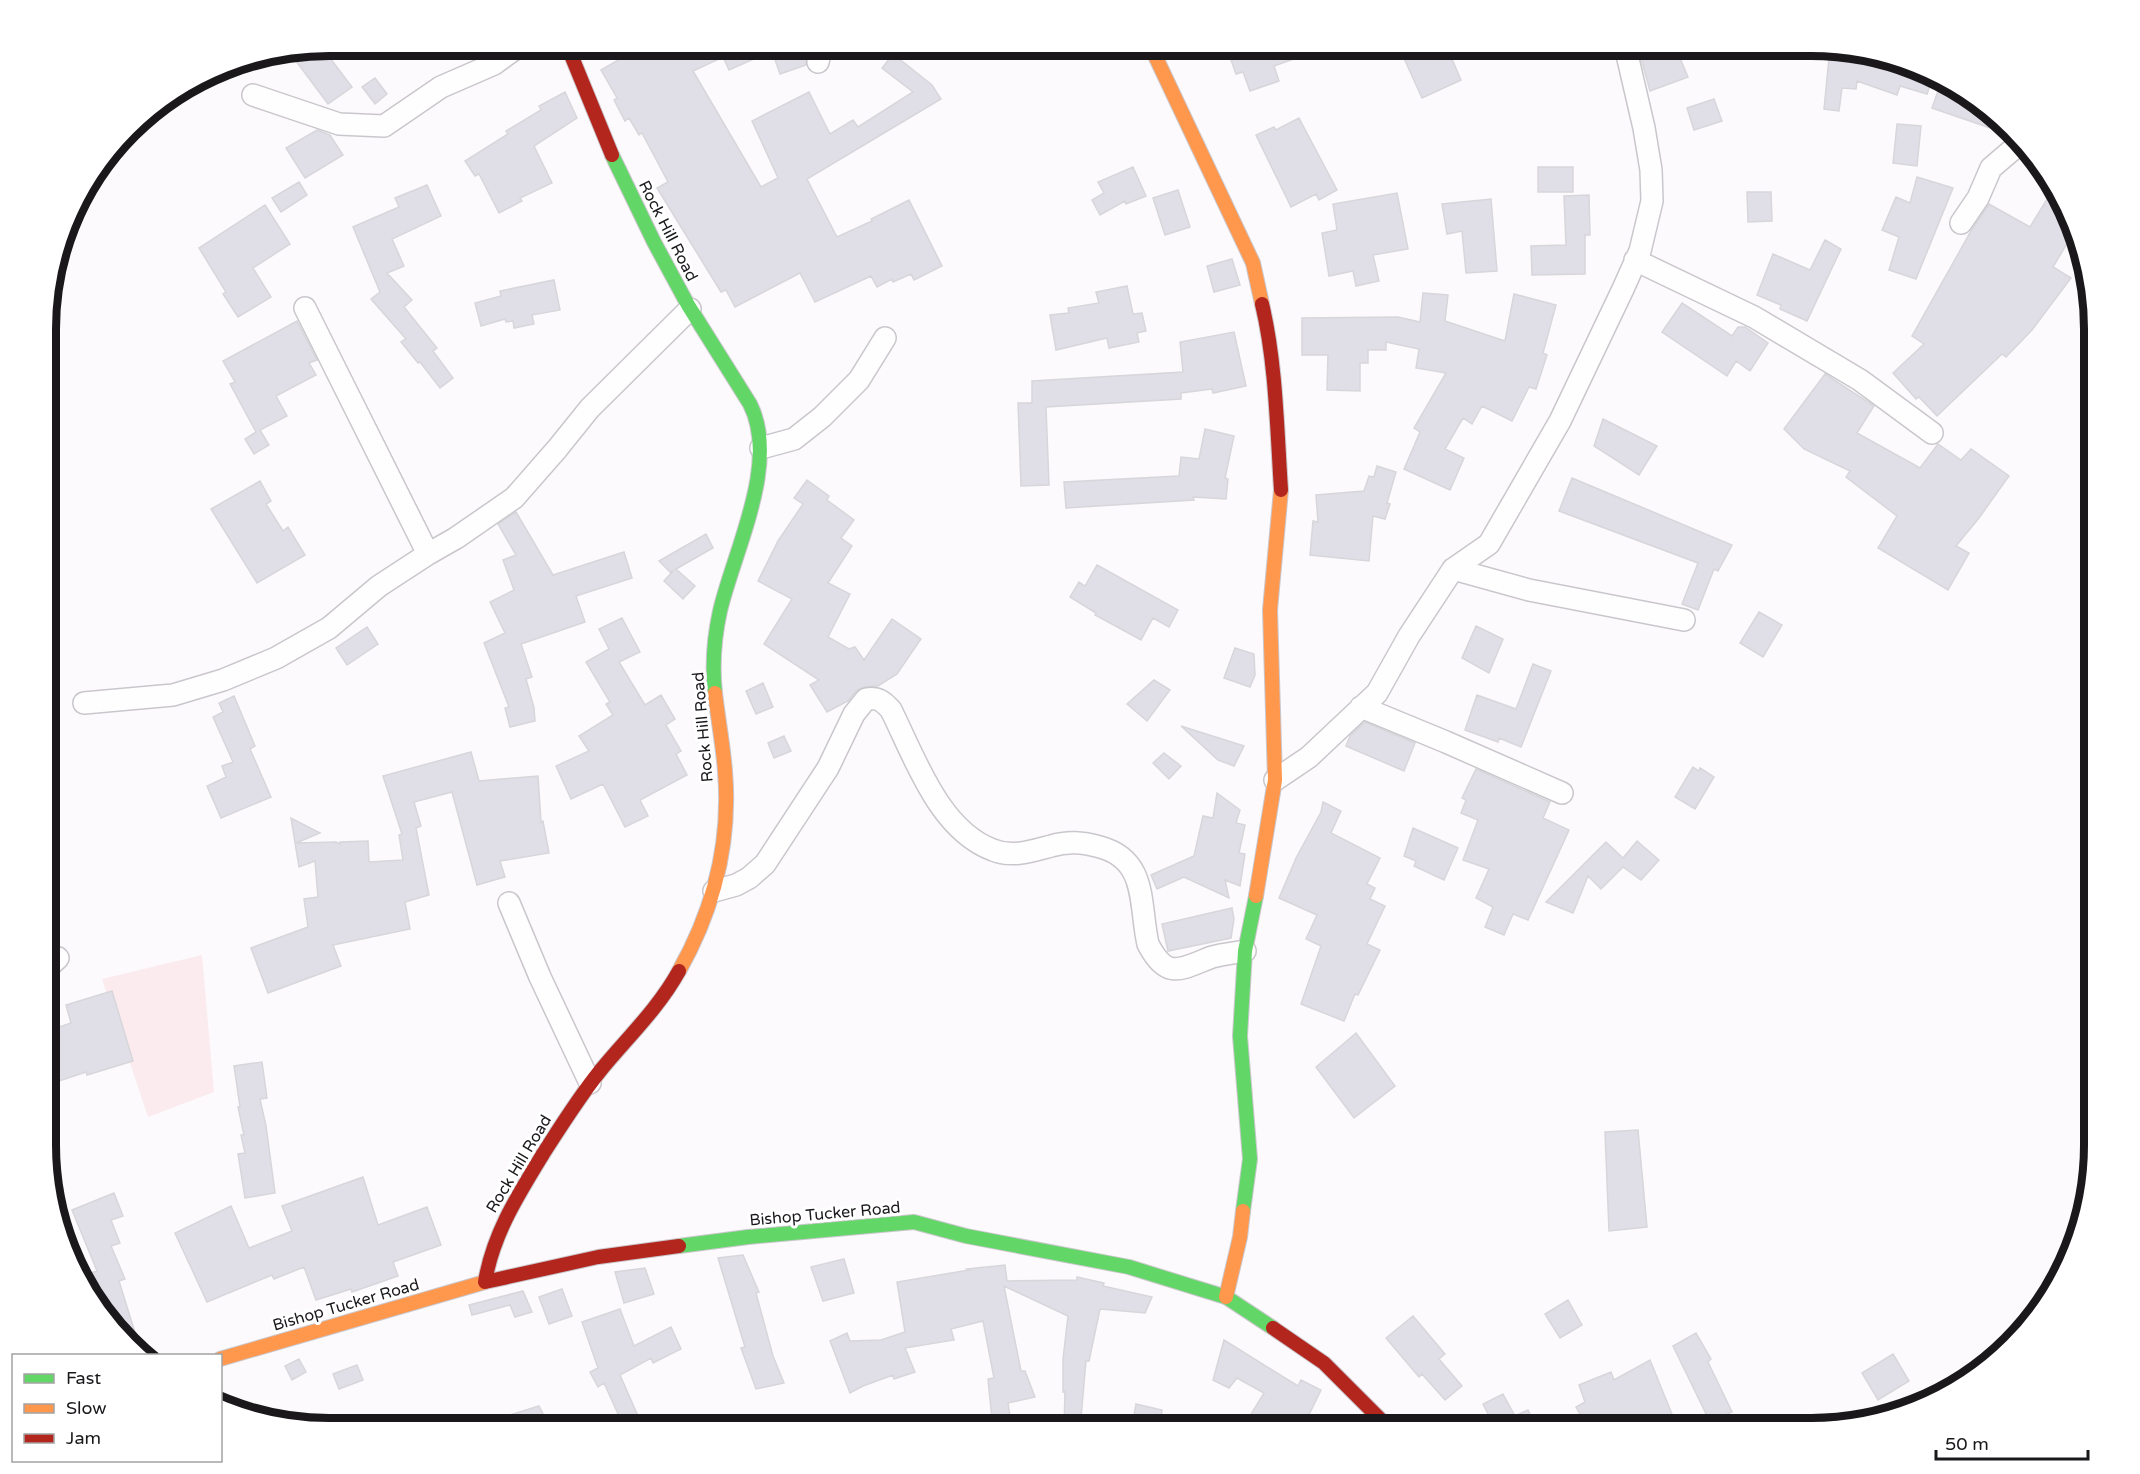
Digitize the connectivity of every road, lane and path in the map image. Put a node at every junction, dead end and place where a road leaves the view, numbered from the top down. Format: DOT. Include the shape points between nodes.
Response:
graph roads {
  1 [pos="506,55"];
  2 [pos="571,55"];
  3 [pos="1155,55"];
  4 [pos="1627,55"];
  5 [pos="253,94"];
  6 [pos="2016,147"];
  7 [pos="1960,223"];
  8 [pos="1635,260"];
  9 [pos="305,308"];
  10 [pos="690,309"];
  11 [pos="885,338"];
  12 [pos="1932,433"];
  13 [pos="761,448"];
  14 [pos="429,554"];
  15 [pos="1453,569"];
  16 [pos="1684,621"];
  17 [pos="84,703"];
  18 [pos="1361,707"];
  19 [pos="1275,780"];
  20 [pos="1562,793"];
  21 [pos="714,891"];
  22 [pos="509,903"];
  23 [pos="1245,951"];
  24 [pos="590,1083"];
  25 [pos="485,1282"];
  26 [pos="1226,1297"];
  27 [pos="222,1358"];
  28 [pos="1379,1418"];
  1 -- 5 [label="street" via="441,87 384,126 339,124"];
  2 -- 10 [label="street, Rock Hill Road" via="610,152"];
  3 -- 19 [label="street" via="1253,263 1266,319 1281,495 1270,609"];
  4 -- 8 [label="street" via="1651,170 1652,201"];
  6 -- 7 [label="street" via="1991,168 1978,198"];
  8 -- 12 [label="street" via="1754,318 1860,380"];
  8 -- 15 [label="street" via="1560,421 1489,544"];
  9 -- 14 [label="street"];
  10 -- 13 [label="street, Rock Hill Road" via="754,413"];
  10 -- 14 [label="street" via="590,408 514,498"];
  11 -- 13 [label="street" via="859,380 822,417 794,439"];
  13 -- 21 [label="street, Rock Hill Road" via="750,514 723,594 715,638 713,678 727,822"];
  14 -- 17 [label="street" via="380,586 329,628 276,658 224,680 173,695"];
  15 -- 16 [label="street" via="1529,590"];
  15 -- 18 [label="street" via="1377,693"];
  18 -- 19 [label="street" via="1309,757"];
  18 -- 20 [label="street"];
  19 -- 23 [label="street"];
  21 -- 23 [label="street" via="749,878 765,864 828,768 854,714 866,699 875,698 891,710 937,803 979,843 993,851 1023,854 1066,842 1086,843 1119,855 1134,870 1148,944 1163,964 1173,969"];
  21 -- 24 [label="street, Rock Hill Road" via="691,950 667,991"];
  22 -- 24 [label="street"];
  23 -- 26 [label="street" via="1240,1036 1250,1159 1240,1238"];
  24 -- 25 [label="street, Rock Hill Road" via="505,1217 488,1259"];
  25 -- 26 [label="street, Bishop Tucker Road" via="598,1257 748,1237 914,1222 966,1236 1129,1267"];
  25 -- 27 [label="street, Bishop Tucker Road"];
  26 -- 28 [label="street, Bishop Tucker Road" via="1324,1363"];
}
